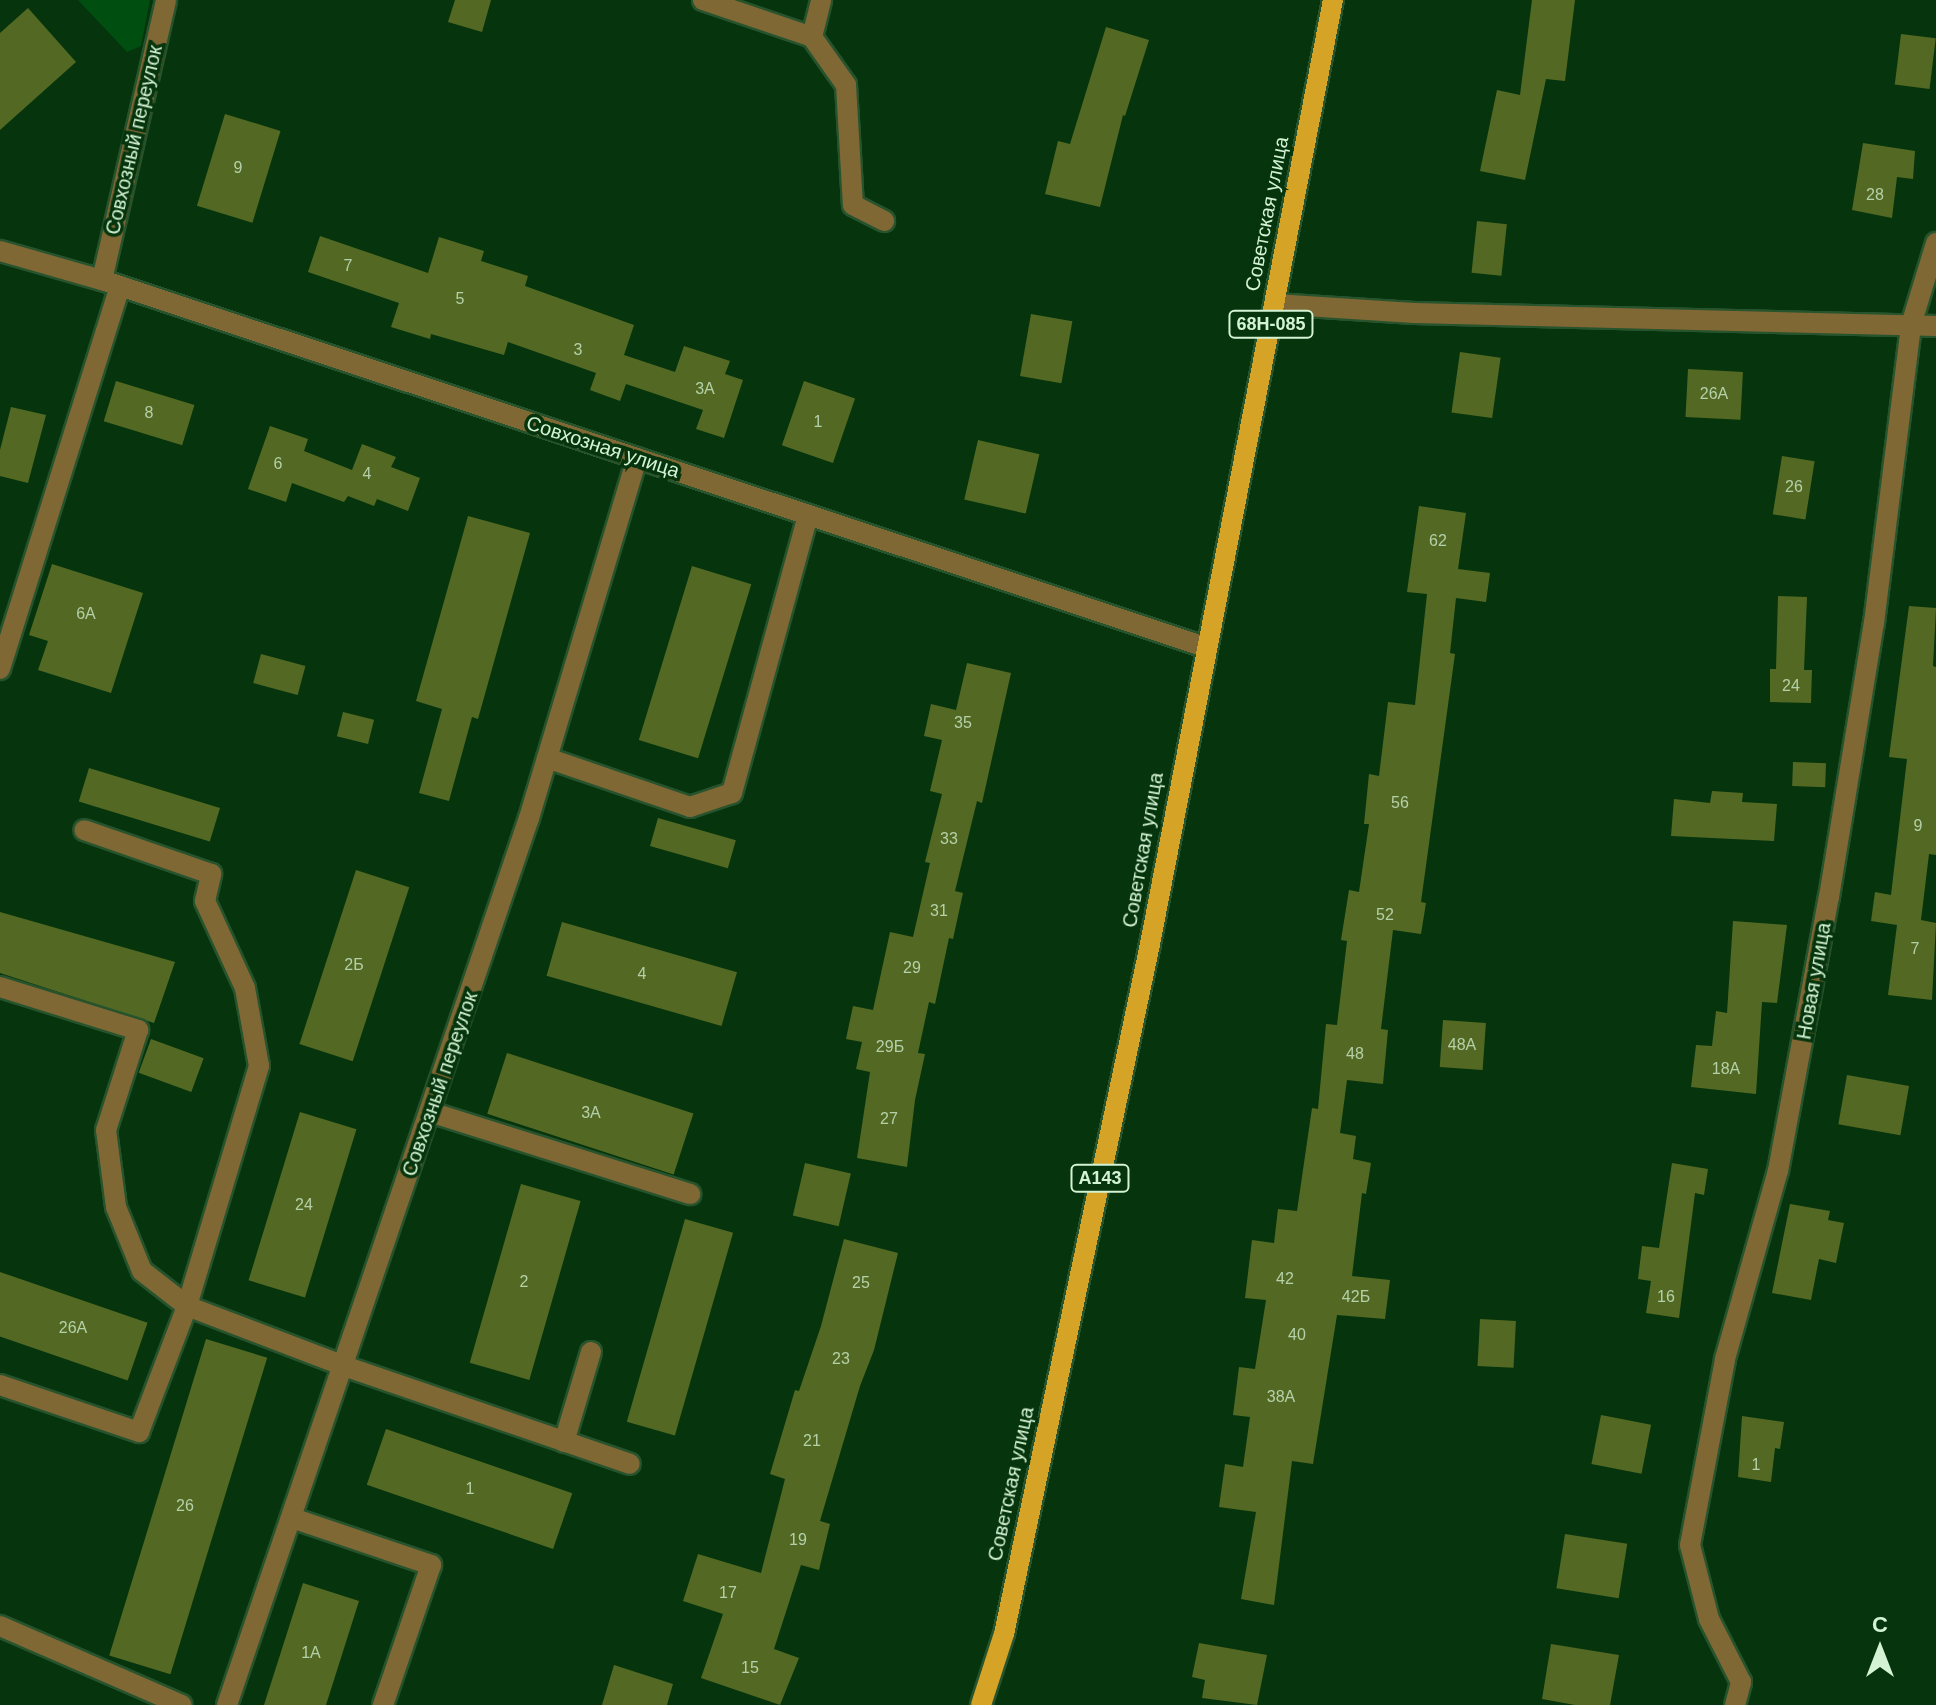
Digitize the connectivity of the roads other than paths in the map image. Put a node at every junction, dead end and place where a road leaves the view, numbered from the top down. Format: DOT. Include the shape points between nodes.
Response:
graph roads {
  1 [pos="166,0"];
  2 [pos="703,0"];
  3 [pos="821,0"];
  4 [pos="1333,0"];
  5 [pos="812,37"];
  6 [pos="884,221"];
  7 [pos="1936,243"];
  8 [pos="0,251"];
  9 [pos="111,284"];
  10 [pos="1275,304"];
  11 [pos="1911,325"];
  12 [pos="1936,326"];
  13 [pos="637,458"];
  14 [pos="808,515"];
  15 [pos="9,619"];
  16 [pos="1205,647"];
  17 [pos="0,669"];
  18 [pos="547,758"];
  19 [pos="84,830"];
  20 [pos="0,987"];
  21 [pos="430,1112"];
  22 [pos="690,1194"];
  23 [pos="187,1306"];
  24 [pos="591,1352"];
  25 [pos="344,1366"];
  26 [pos="0,1385"];
  27 [pos="564,1442"];
  28 [pos="630,1464"];
  29 [pos="292,1518"];
  30 [pos="0,1626"];
  31 [pos="182,1705"];
  32 [pos="227,1705"];
  33 [pos="383,1705"];
  34 [pos="981,1705"];
  35 [pos="1735,1705"];
  1 -- 9 [label="street, Совхозный переулок"];
  2 -- 5 [label="street"];
  3 -- 5 [label="street"];
  4 -- 10 [label="main road, Советская улица / 68Н-085"];
  5 -- 6 [label="street" via="846,85 853,205"];
  7 -- 11 [label="street, Новая улица"];
  8 -- 9 [label="street, Совхозная улица"];
  9 -- 13 [label="street, Совхозная улица"];
  9 -- 15 [label="street, Совхозный переулок"];
  10 -- 11 [label="street" via="1414,313"];
  10 -- 16 [label="main road, Советская улица / 68Н-085"];
  11 -- 12 [label="street"];
  11 -- 35 [label="street, Новая улица" via="1874,623 1829,897 1778,1171 1725,1359 1690,1545 1709,1619 1741,1682"];
  13 -- 14 [label="street, Совхозная улица"];
  13 -- 18 [label="street, Совхозный переулок"];
  14 -- 16 [label="street, Совхозная улица"];
  14 -- 18 [label="street" via="732,793 690,807"];
  15 -- 17 [label="street, Совхозный переулок"];
  16 -- 34 [label="main road, Советская улица / А143" via="1150,944 1036,1488 1004,1634"];
  18 -- 21 [label="street, Совхозный переулок"];
  19 -- 23 [label="street" via="211,874 205,901 245,988 259,1066"];
  20 -- 23 [label="street" via="138,1030 106,1130 116,1207 142,1271"];
  21 -- 22 [label="street"];
  21 -- 25 [label="street, Совхозный переулок"];
  23 -- 25 [label="street"];
  23 -- 26 [label="street" via="139,1432"];
  24 -- 27 [label="street"];
  25 -- 27 [label="street"];
  25 -- 29 [label="street, Совхозный переулок"];
  27 -- 28 [label="street"];
  29 -- 32 [label="street, Совхозный переулок"];
  29 -- 33 [label="street" via="431,1565"];
  30 -- 31 [label="street"];
}
